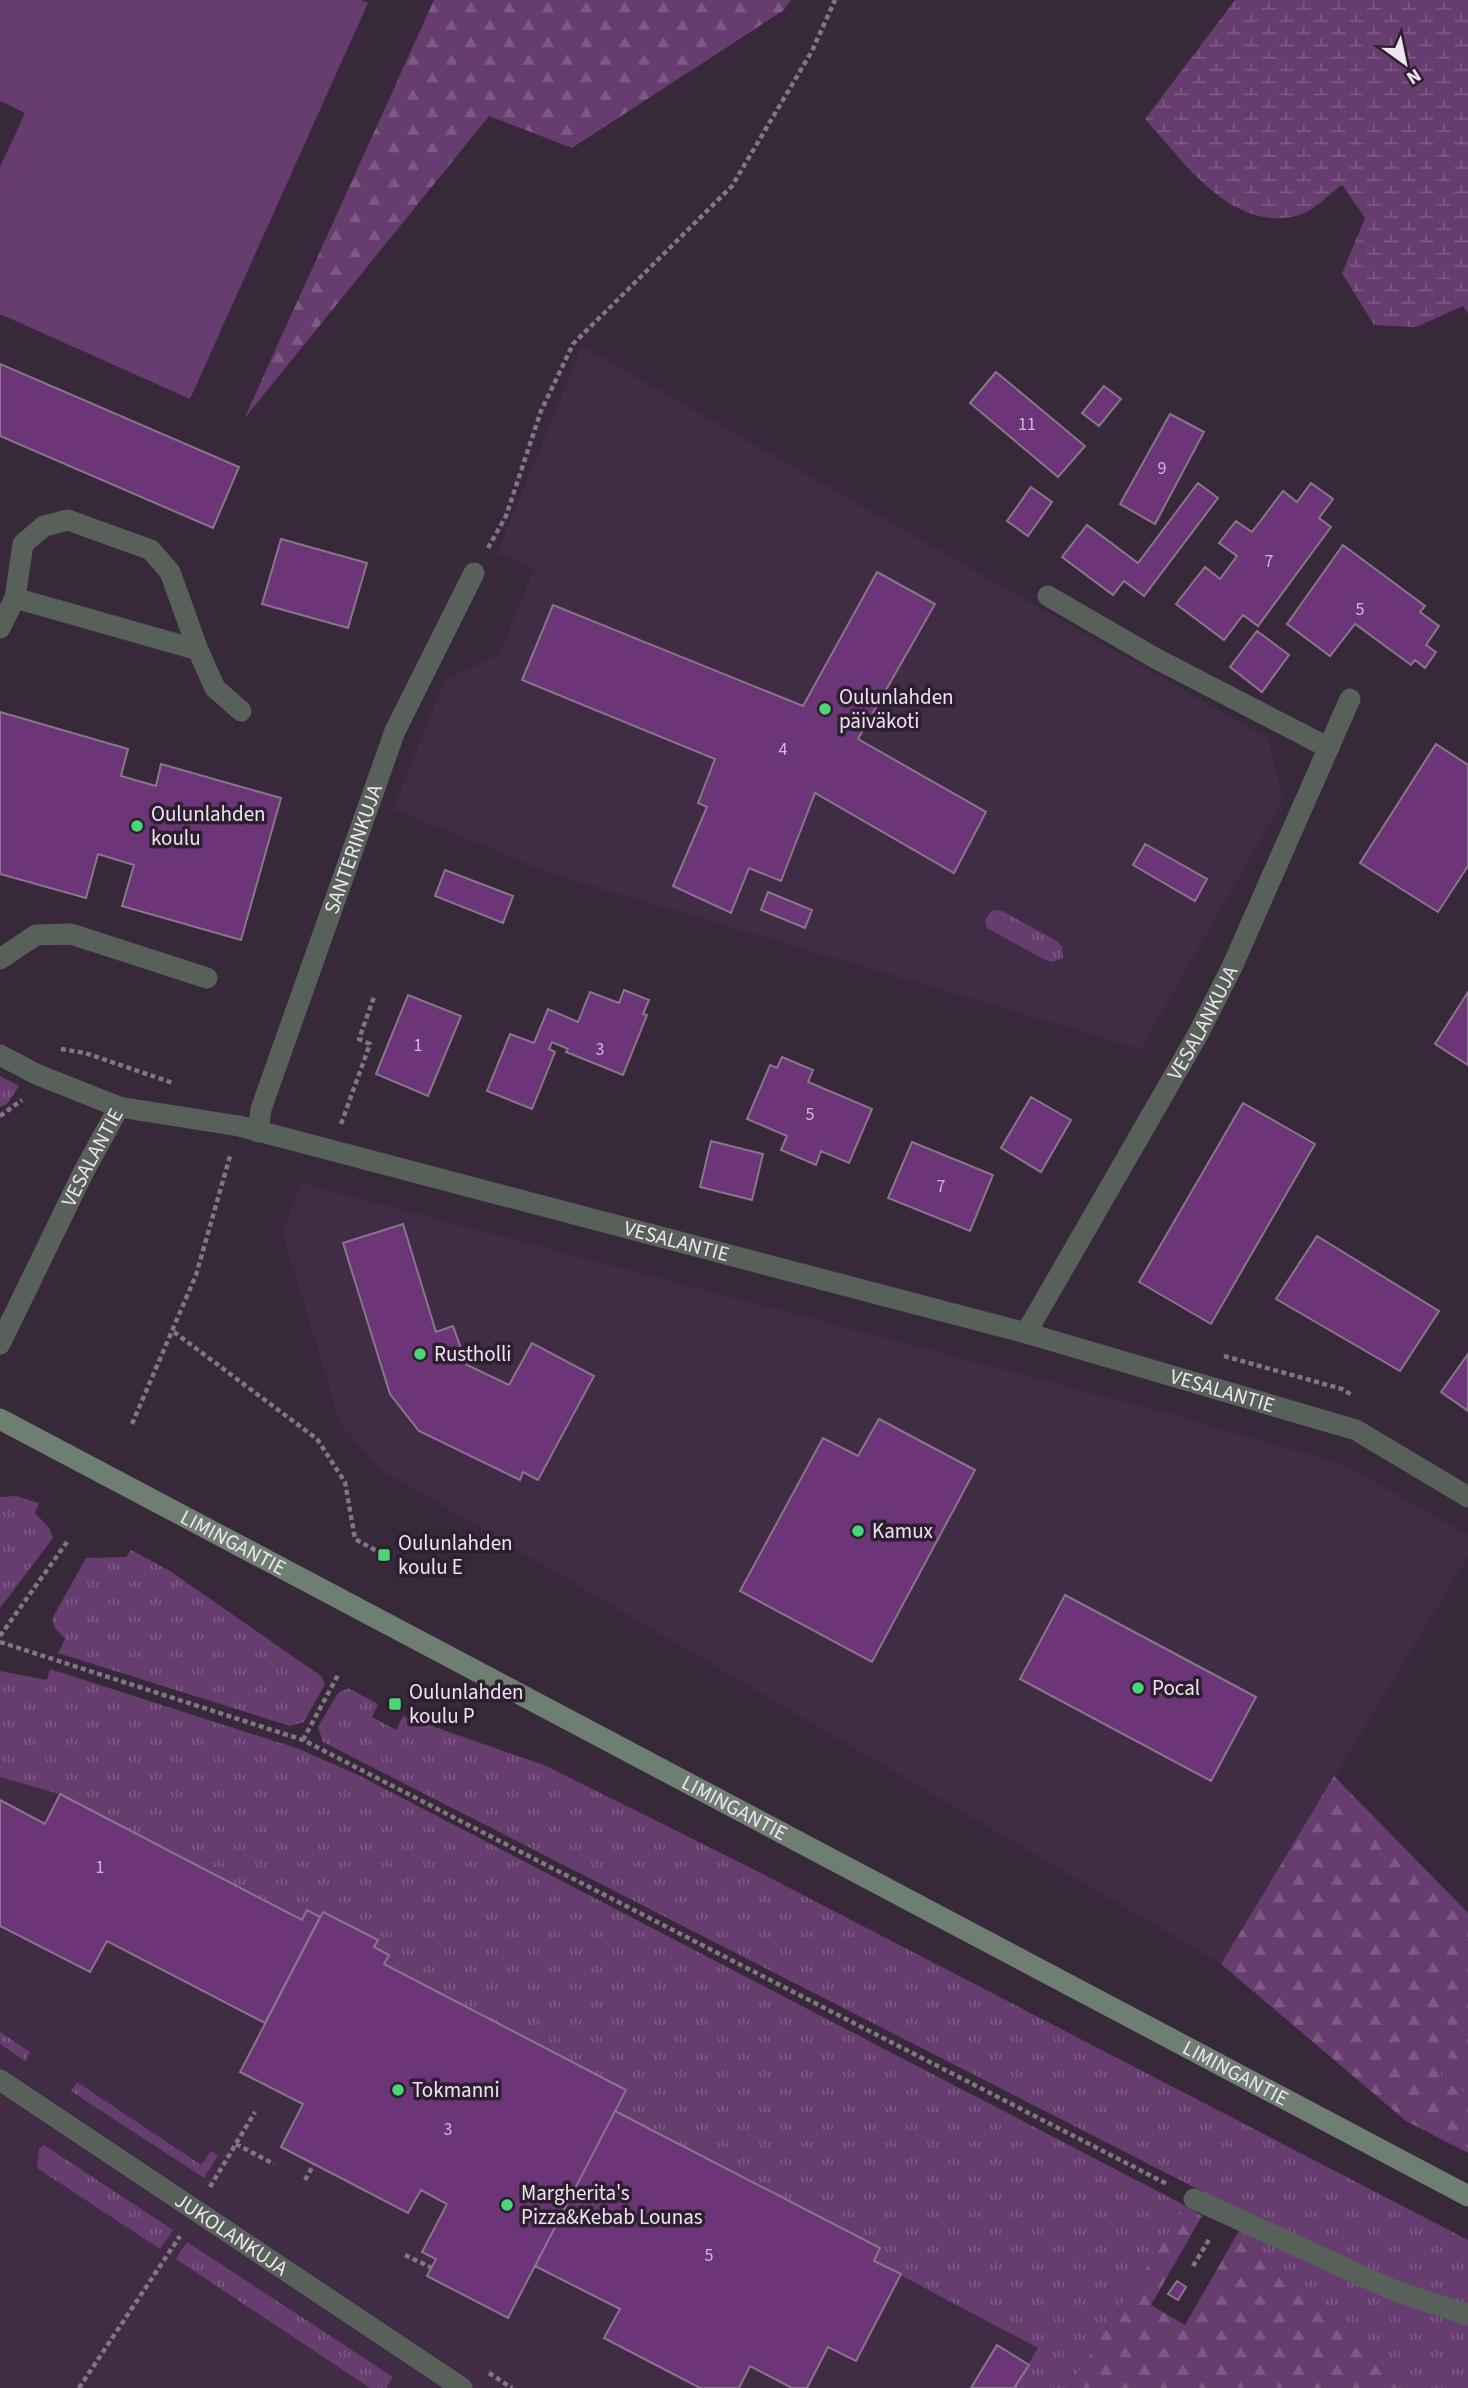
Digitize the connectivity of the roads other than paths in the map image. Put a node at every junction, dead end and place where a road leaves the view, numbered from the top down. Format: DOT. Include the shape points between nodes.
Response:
graph roads {
  1 [pos="474,573"];
  2 [pos="1048,596"];
  3 [pos="15,598"];
  4 [pos="0,628"];
  5 [pos="198,650"];
  6 [pos="1350,699"];
  7 [pos="241,711"];
  8 [pos="1329,748"];
  9 [pos="0,959"];
  10 [pos="207,978"];
  11 [pos="0,1055"];
  12 [pos="119,1107"];
  13 [pos="248,1129"];
  14 [pos="1026,1333"];
  15 [pos="0,1344"];
  16 [pos="0,1419"];
  17 [pos="1468,1497"];
  18 [pos="0,2080"];
  19 [pos="1468,2196"];
  20 [pos="1194,2199"];
  21 [pos="1468,2315"];
  22 [pos="462,2388"];
  1 -- 13 [label="street, SANTERINKUJA" via="395,731 261,1109"];
  2 -- 8 [label="street" via="1155,659"];
  3 -- 4 [label="street"];
  3 -- 5 [label="street"];
  3 -- 5 [label="street" via="23,544 44,526 68,520 151,550 170,572"];
  5 -- 7 [label="street" via="215,688"];
  6 -- 8 [label="street, VESALANKUJA"];
  8 -- 14 [label="street, VESALANKUJA" via="1197,1036"];
  9 -- 10 [label="street" via="36,935 71,934"];
  11 -- 12 [label="street"];
  12 -- 13 [label="street, VESALANTIE"];
  12 -- 15 [label="street, VESALANTIE"];
  13 -- 14 [label="street, VESALANTIE"];
  14 -- 17 [label="street, VESALANTIE" via="1356,1430"];
  16 -- 19 [label="main road, LIMINGANTIE"];
  18 -- 22 [label="street, JUKOLANKUJA"];
  20 -- 21 [label="street" via="1393,2290"];
}
